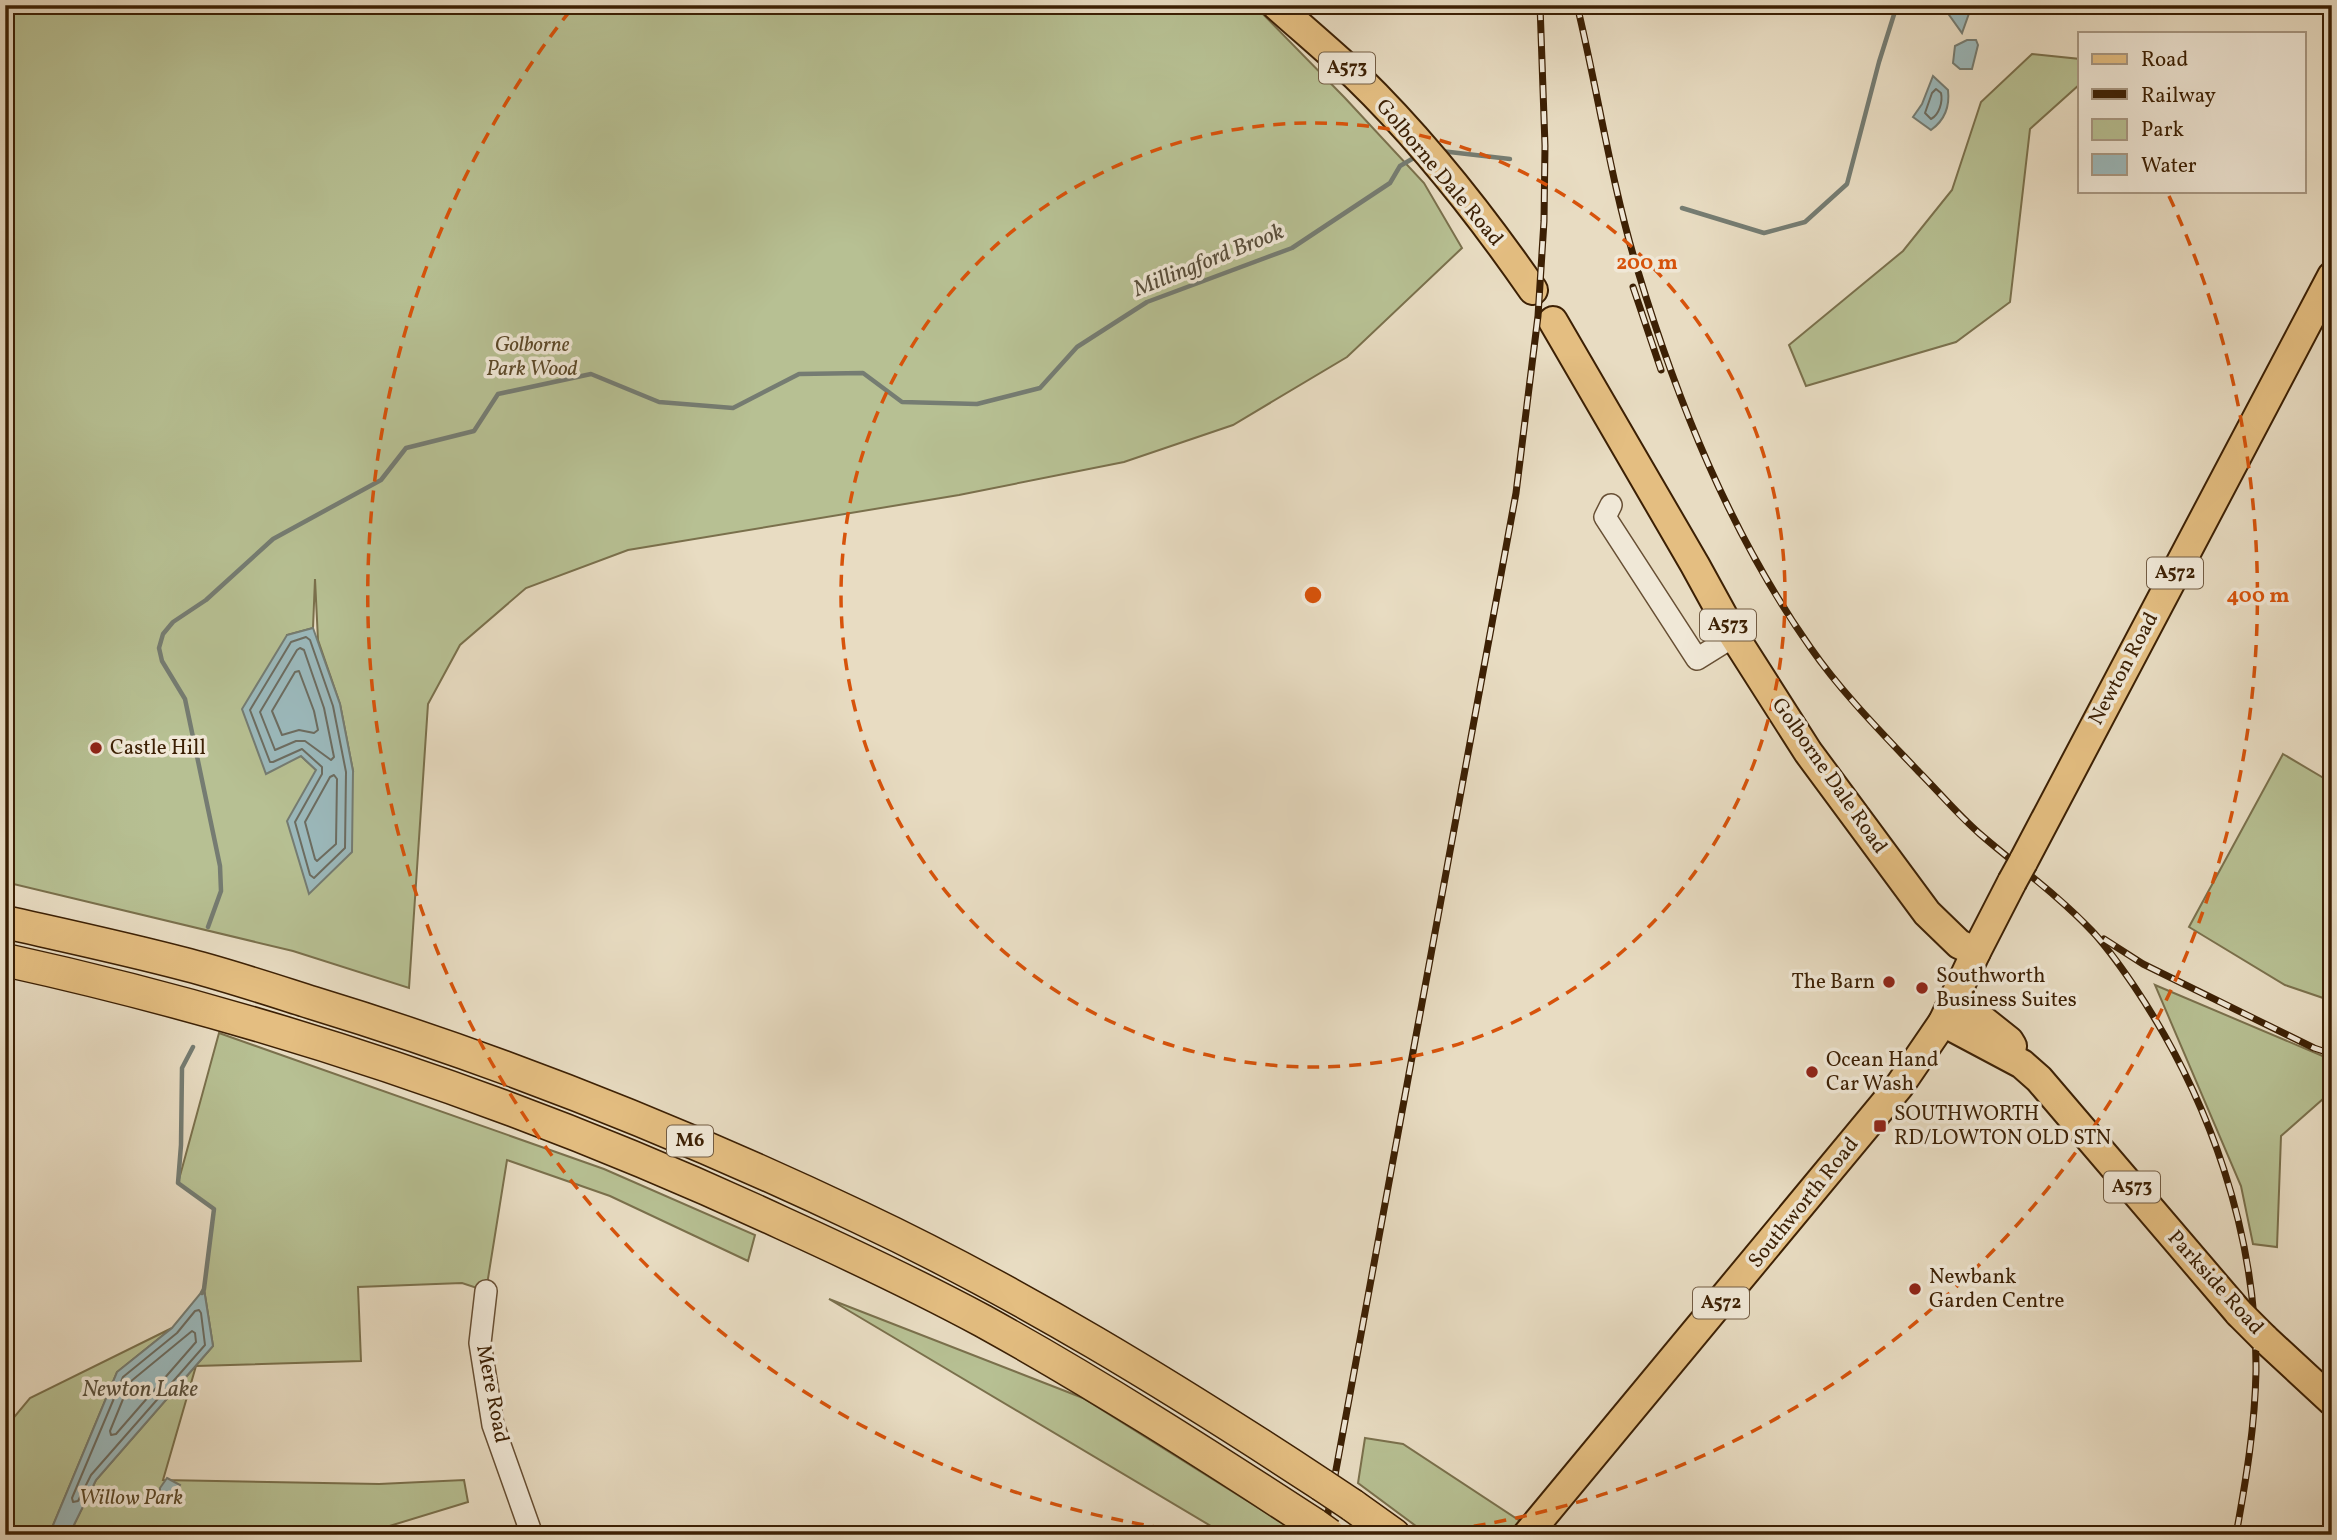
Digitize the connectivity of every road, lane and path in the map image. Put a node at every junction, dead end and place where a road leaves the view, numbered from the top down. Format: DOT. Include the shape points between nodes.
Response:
graph roads {
  1 [pos="1276,5"];
  2 [pos="2332,276"];
  3 [pos="1534,290"];
  4 [pos="1553,321"];
  5 [pos="1611,505"];
  6 [pos="1734,636"];
  7 [pos="5,922"];
  8 [pos="1980,944"];
  9 [pos="5,960"];
  10 [pos="1949,1010"];
  11 [pos="486,1291"];
  12 [pos="2332,1401"];
  13 [pos="1322,1530"];
  14 [pos="532,1535"];
  15 [pos="1394,1535"];
  16 [pos="1527,1535"];
  1 -- 3 [label="main road, Golborne Dale Road / A573" via="1356,77 1412,136"];
  2 -- 8 [label="main road, Newton Road / A572"];
  4 -- 6 [label="main road, Golborne Dale Road / A573"];
  5 -- 6 [label="street" via="1605,517 1697,659"];
  6 -- 8 [label="main road, Golborne Dale Road / A573" via="1808,752 1927,913"];
  7 -- 15 [label="highway, M6, bridge" via="192,966 380,1023 585,1097 725,1155 862,1218 1127,1361"];
  8 -- 10 [label="main road, Southworth Road / A572"];
  9 -- 13 [label="highway, M6" via="187,1004 369,1058 567,1129 711,1190 981,1320 1197,1447"];
  10 -- 12 [label="main road, Parkside Road / A573, bridge" via="2039,1079 2239,1313"];
  10 -- 16 [label="main road, Southworth Road / A572" via="1900,1085"];
  11 -- 14 [label="street, Mere Road" via="480,1343 493,1425"];
}
